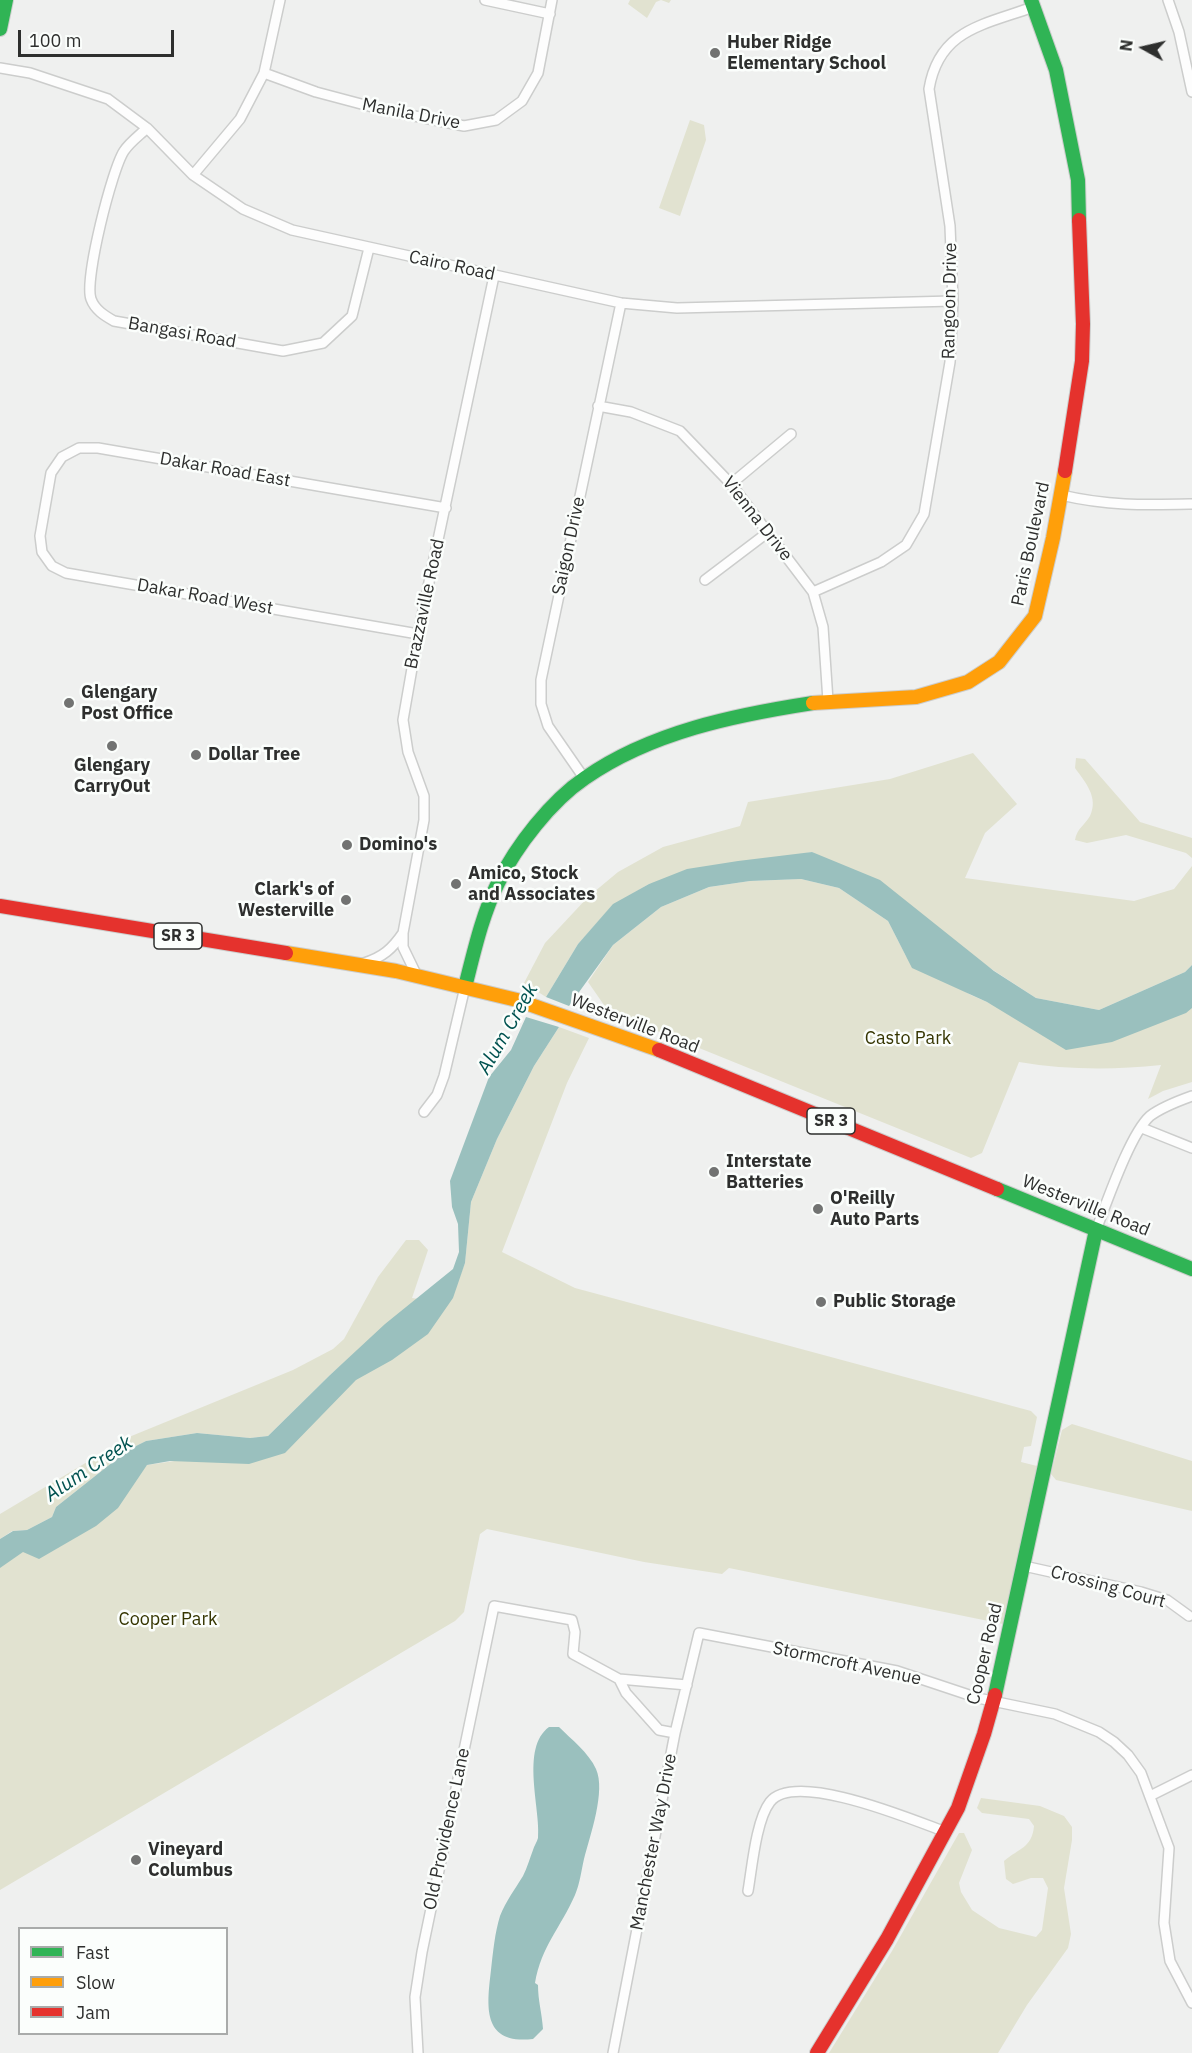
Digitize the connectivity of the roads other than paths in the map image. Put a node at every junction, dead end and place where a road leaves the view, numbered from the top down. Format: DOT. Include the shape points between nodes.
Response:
graph roads {
  1 [pos="6,0"];
  2 [pos="278,0"];
  3 [pos="485,0"];
  4 [pos="552,0"];
  5 [pos="1168,0"];
  6 [pos="1032,4"];
  7 [pos="550,14"];
  8 [pos="0,29"];
  9 [pos="0,68"];
  10 [pos="264,73"];
  11 [pos="1192,92"];
  12 [pos="147,128"];
  13 [pos="193,175"];
  14 [pos="369,248"];
  15 [pos="494,276"];
  16 [pos="952,301"];
  17 [pos="621,303"];
  18 [pos="598,406"];
  19 [pos="791,434"];
  20 [pos="731,484"];
  21 [pos="1060,495"];
  22 [pos="1192,504"];
  23 [pos="446,508"];
  24 [pos="45,510"];
  25 [pos="767,533"];
  26 [pos="705,580"];
  27 [pos="813,592"];
  28 [pos="418,634"];
  29 [pos="828,701"];
  30 [pos="584,778"];
  31 [pos="0,906"];
  32 [pos="404,933"];
  33 [pos="356,966"];
  34 [pos="417,976"];
  35 [pos="465,987"];
  36 [pos="1192,1096"];
  37 [pos="424,1112"];
  38 [pos="1142,1128"];
  39 [pos="1192,1148"];
  40 [pos="1096,1230"];
  41 [pos="1192,1269"];
  42 [pos="1024,1566"];
  43 [pos="1189,1616"];
  44 [pos="699,1633"];
  45 [pos="619,1678"];
  46 [pos="687,1685"];
  47 [pos="993,1702"];
  48 [pos="675,1733"];
  49 [pos="1192,1774"];
  50 [pos="1150,1796"];
  51 [pos="946,1832"];
  52 [pos="748,1891"];
  53 [pos="1191,1997"];
  54 [pos="418,2053"];
  55 [pos="614,2053"];
  56 [pos="817,2053"];
  1 -- 8 [label="street"];
  2 -- 10 [label="street"];
  3 -- 7 [label="street"];
  4 -- 7 [label="street, Manila Drive"];
  5 -- 11 [label="street"];
  6 -- 16 [label="street, Rangoon Drive" via="964,32 950,43 932,72 929,89 950,226"];
  6 -- 21 [label="street, Paris Boulevard" via="1056,70 1078,180 1082,361"];
  7 -- 10 [label="street, Manila Drive" via="538,72 522,101 496,120 464,126 380,109"];
  9 -- 12 [label="street, Cairo Road" via="30,73 108,99"];
  10 -- 13 [label="street" via="240,119"];
  12 -- 13 [label="street, Cairo Road"];
  12 -- 14 [label="street, Bangasi Road" via="124,151 108,191 89,283 91,299 100,313 114,321 283,351 322,343 352,316"];
  13 -- 14 [label="street, Cairo Road" via="243,210 292,230"];
  14 -- 15 [label="street, Cairo Road"];
  15 -- 17 [label="street, Cairo Road"];
  15 -- 23 [label="street, Brazzaville Road"];
  16 -- 17 [label="street, Cairo Road" via="677,308"];
  16 -- 27 [label="street, Rangoon Drive" via="950,362 924,514 906,545 880,562"];
  17 -- 18 [label="street, Saigon Drive"];
  18 -- 20 [label="street, Vienna Drive" via="631,412 680,431"];
  18 -- 30 [label="street, Saigon Drive" via="541,680 541,704 548,726"];
  19 -- 20 [label="street"];
  20 -- 25 [label="street, Vienna Drive"];
  21 -- 22 [label="street" via="1131,506"];
  21 -- 29 [label="street, Paris Boulevard" via="1035,616 999,662 968,682 916,697"];
  23 -- 24 [label="street, Dakar Road East" via="98,448 79,448 62,457 51,473"];
  23 -- 28 [label="street, Brazzaville Road"];
  24 -- 28 [label="street, Dakar Road West" via="40,536 42,552 52,566 66,573"];
  25 -- 26 [label="street"];
  25 -- 27 [label="street, Vienna Drive"];
  27 -- 29 [label="street, Vienna Drive" via="823,627"];
  28 -- 32 [label="street, Brazzaville Road" via="403,720 408,752 423,796 424,820"];
  29 -- 30 [label="street, Paris Boulevard" via="716,722 664,738"];
  30 -- 35 [label="street, Paris Boulevard" via="554,805 524,841 498,883 478,936"];
  31 -- 33 [label="street, Westerville Road / SR 3"];
  32 -- 33 [label="street" via="382,957"];
  32 -- 34 [label="street, Brazzaville Road" via="404,946"];
  33 -- 34 [label="street, Westerville Road / SR 3"];
  34 -- 35 [label="street, Westerville Road / SR 3"];
  35 -- 37 [label="street" via="444,1076 437,1095"];
  35 -- 40 [label="street, Westerville Road / SR 3" via="517,1000 637,1041"];
  36 -- 38 [label="street" via="1149,1117"];
  38 -- 39 [label="street"];
  38 -- 40 [label="street" via="1132,1142"];
  40 -- 41 [label="street, Westerville Road / SR 3"];
  40 -- 42 [label="street, Cooper Road"];
  42 -- 43 [label="street, Crossing Court" via="1141,1592 1167,1600"];
  42 -- 47 [label="street, Cooper Road"];
  44 -- 46 [label="street, Manchester Way Drive"];
  44 -- 47 [label="street, Stormcroft Avenue" via="897,1671"];
  45 -- 46 [label="street"];
  45 -- 48 [label="street" via="626,1693 659,1730"];
  45 -- 54 [label="street, Old Providence Lane" via="573,1654 572,1620 494,1606 420,1963 415,1997"];
  46 -- 48 [label="street, Manchester Way Drive"];
  47 -- 50 [label="street, Stormcroft Avenue" via="1055,1714 1099,1732 1128,1755"];
  47 -- 51 [label="street, Cooper Road" via="962,1797"];
  48 -- 55 [label="street, Manchester Way Drive"];
  49 -- 50 [label="street"];
  50 -- 53 [label="street, Stormcroft Avenue" via="1169,1848 1164,1923 1170,1961"];
  51 -- 52 [label="street" via="866,1803 788,1791 772,1800 762,1816"];
  51 -- 56 [label="street, Cooper Road"];
}
